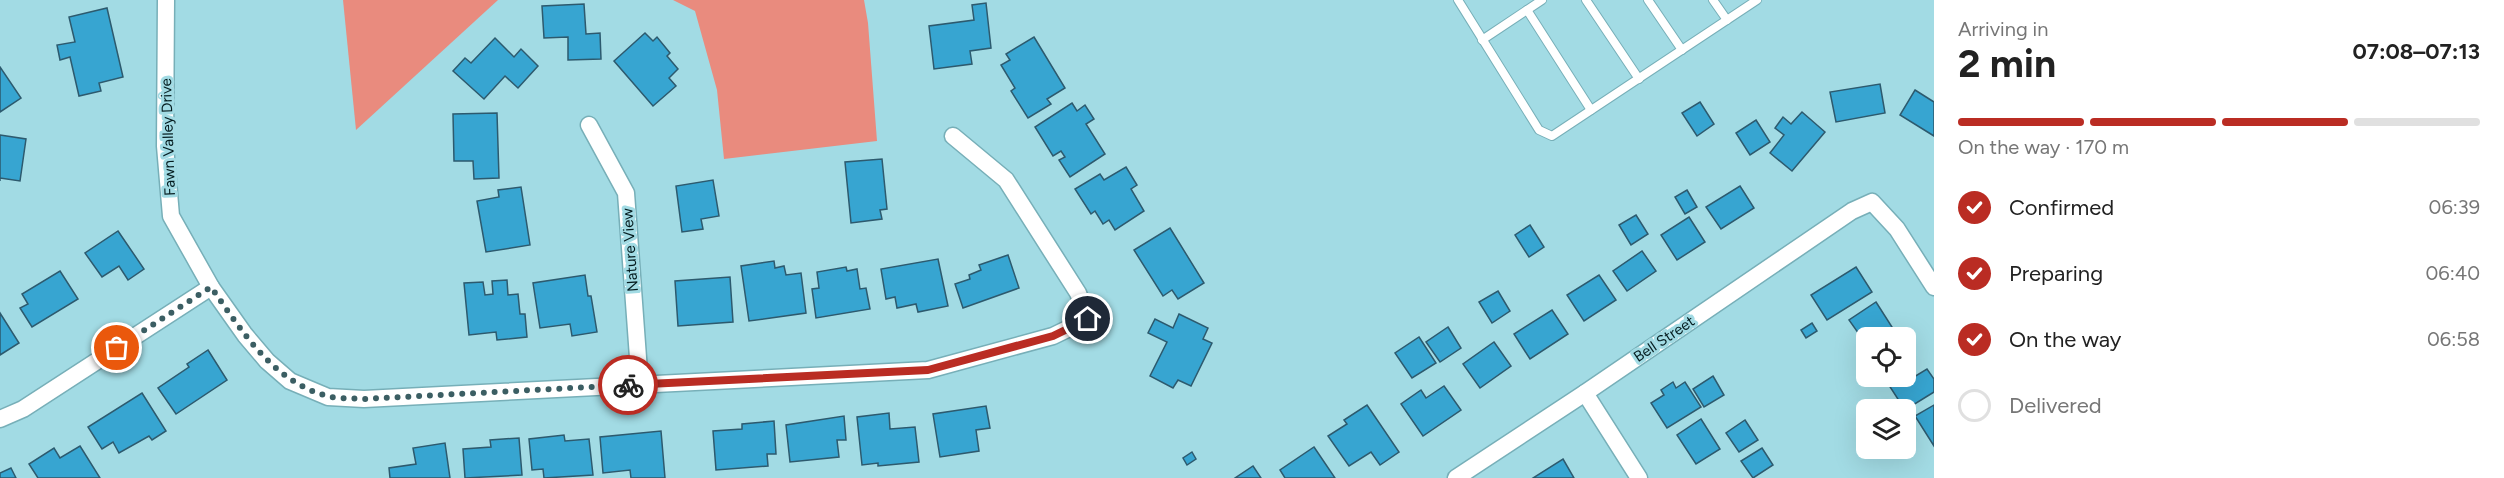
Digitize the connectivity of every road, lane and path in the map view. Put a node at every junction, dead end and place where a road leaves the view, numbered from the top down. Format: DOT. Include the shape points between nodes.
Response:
graph roads {
  1 [pos="166,0"];
  2 [pos="1458,0"];
  3 [pos="1542,0"];
  4 [pos="1586,0"];
  5 [pos="1648,0"];
  6 [pos="1713,0"];
  7 [pos="1757,0"];
  8 [pos="1527,9"];
  9 [pos="1727,20"];
  10 [pos="1482,40"];
  11 [pos="1682,50"];
  12 [pos="1639,79"];
  13 [pos="1592,110"];
  14 [pos="589,125"];
  15 [pos="953,136"];
  16 [pos="211,287"];
  17 [pos="1934,287"];
  18 [pos="640,385"];
  19 [pos="1585,393"];
  20 [pos="0,419"];
  21 [pos="1456,478"];
  22 [pos="1639,478"];
  1 -- 16 [label="street, Fawn Valley Drive" via="165,146 171,216"];
  2 -- 10 [label="lane"];
  3 -- 8 [label="lane"];
  4 -- 12 [label="lane"];
  5 -- 11 [label="lane"];
  6 -- 9 [label="lane"];
  7 -- 9 [label="lane"];
  8 -- 10 [label="lane"];
  8 -- 13 [label="lane"];
  9 -- 11 [label="lane"];
  10 -- 13 [label="lane" via="1539,130 1552,136"];
  11 -- 12 [label="lane"];
  12 -- 13 [label="lane"];
  14 -- 18 [label="street, Nature View" via="626,193"];
  15 -- 18 [label="street, Fawn Valley Drive" via="1006,180 1078,293 1088,319 1053,336 928,370"];
  16 -- 18 [label="street, Fawn Valley Drive" via="267,361 290,381 328,397 364,399"];
  16 -- 20 [label="street" via="23,409"];
  17 -- 19 [label="street, Bell Street" via="1897,229 1872,202 1852,211"];
  19 -- 21 [label="street, Bell Street"];
  19 -- 22 [label="street"];
}
